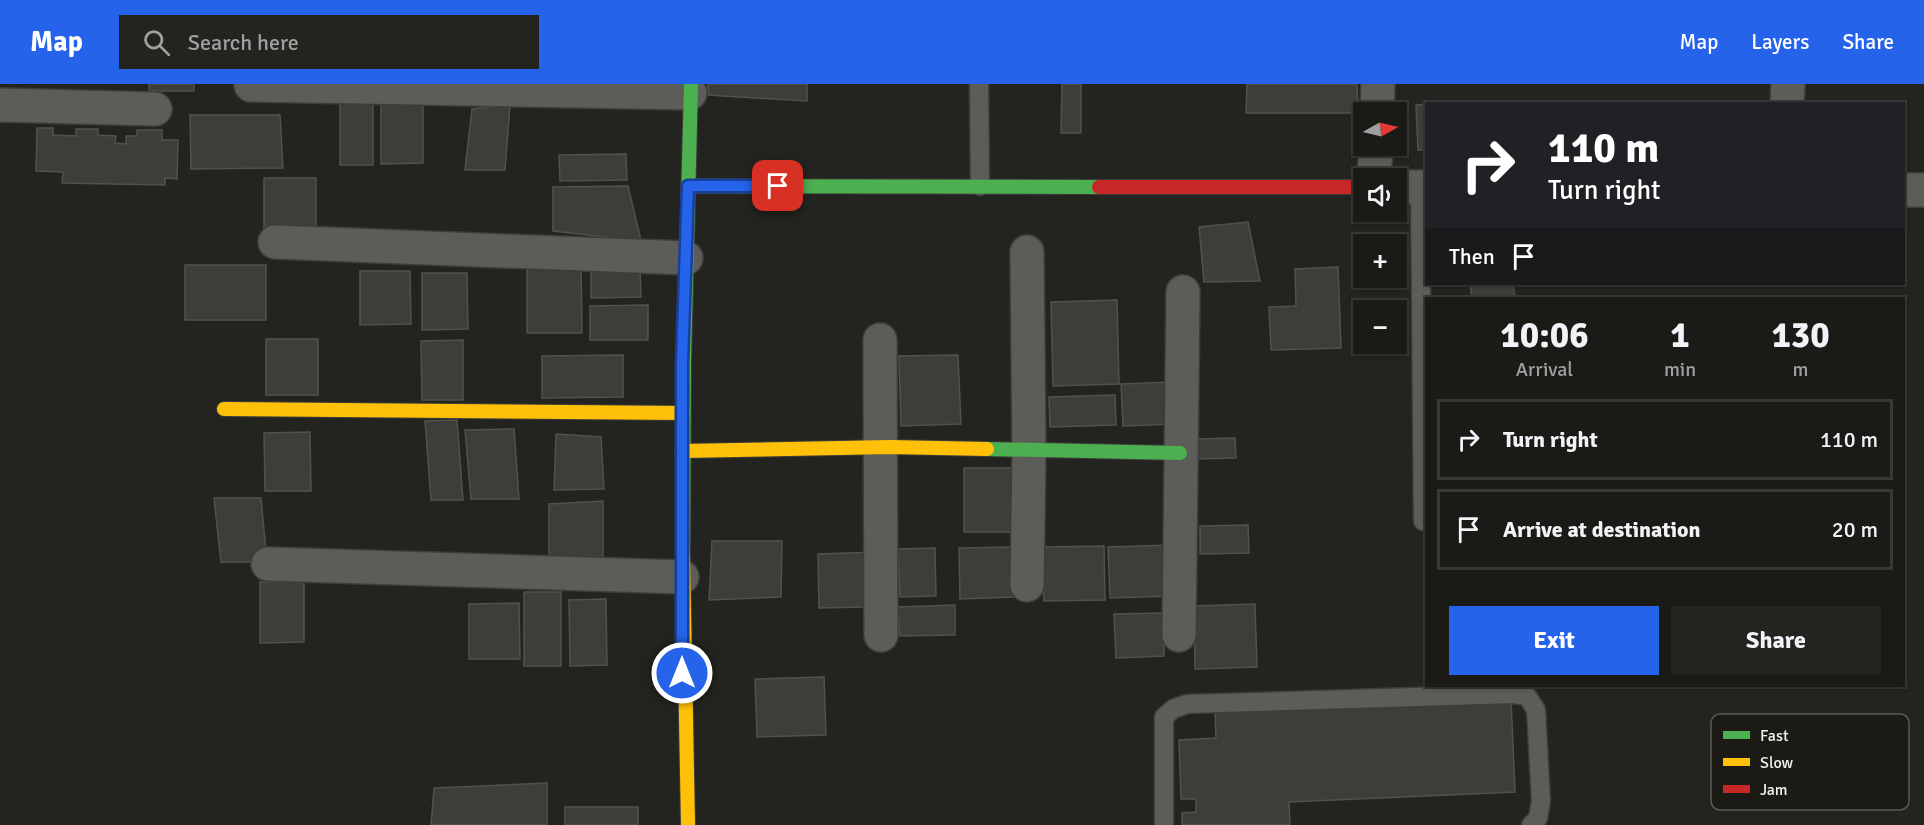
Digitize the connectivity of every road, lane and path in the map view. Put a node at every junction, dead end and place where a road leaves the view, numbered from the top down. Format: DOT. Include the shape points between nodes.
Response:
graph roads {
  1 [pos="979,84"];
  2 [pos="1378,84"];
  3 [pos="1788,84"];
  4 [pos="251,85"];
  5 [pos="690,89"];
  6 [pos="1377,102"];
  7 [pos="1787,102"];
  8 [pos="0,105"];
  9 [pos="155,109"];
  10 [pos="688,186"];
  11 [pos="980,186"];
  12 [pos="1353,187"];
  13 [pos="1414,187"];
  14 [pos="1905,190"];
  15 [pos="1924,190"];
  16 [pos="275,242"];
  17 [pos="1027,252"];
  18 [pos="686,258"];
  19 [pos="1183,292"];
  20 [pos="880,340"];
  21 [pos="224,409"];
  22 [pos="682,413"];
  23 [pos="881,447"];
  24 [pos="682,451"];
  25 [pos="1029,451"];
  26 [pos="1179,453"];
  27 [pos="1423,521"];
  28 [pos="268,564"];
  29 [pos="682,577"];
  30 [pos="1027,585"];
  31 [pos="880,635"];
  32 [pos="1179,635"];
  33 [pos="688,825"];
  34 [pos="1164,825"];
  35 [pos="1531,825"];
  1 -- 11 [label="lane"];
  2 -- 6 [label="street"];
  3 -- 7 [label="street"];
  4 -- 5 [label="street"];
  5 -- 10 [label="street"];
  8 -- 9 [label="street"];
  10 -- 11 [label="street"];
  10 -- 18 [label="street"];
  11 -- 12 [label="street"];
  13 -- 27 [label="lane"];
  14 -- 15 [label="street"];
  16 -- 18 [label="street"];
  17 -- 25 [label="street"];
  18 -- 22 [label="street"];
  19 -- 26 [label="street"];
  20 -- 23 [label="street"];
  21 -- 22 [label="street"];
  22 -- 24 [label="street"];
  23 -- 24 [label="street"];
  23 -- 25 [label="street"];
  23 -- 31 [label="street"];
  24 -- 29 [label="street"];
  25 -- 26 [label="street"];
  25 -- 30 [label="street"];
  26 -- 32 [label="street"];
  28 -- 29 [label="street"];
  29 -- 33 [label="street"];
  34 -- 35 [label="lane" via="1164,717 1173,709 1187,704 1514,694 1527,696 1536,710 1541,801 1538,818"];
}
